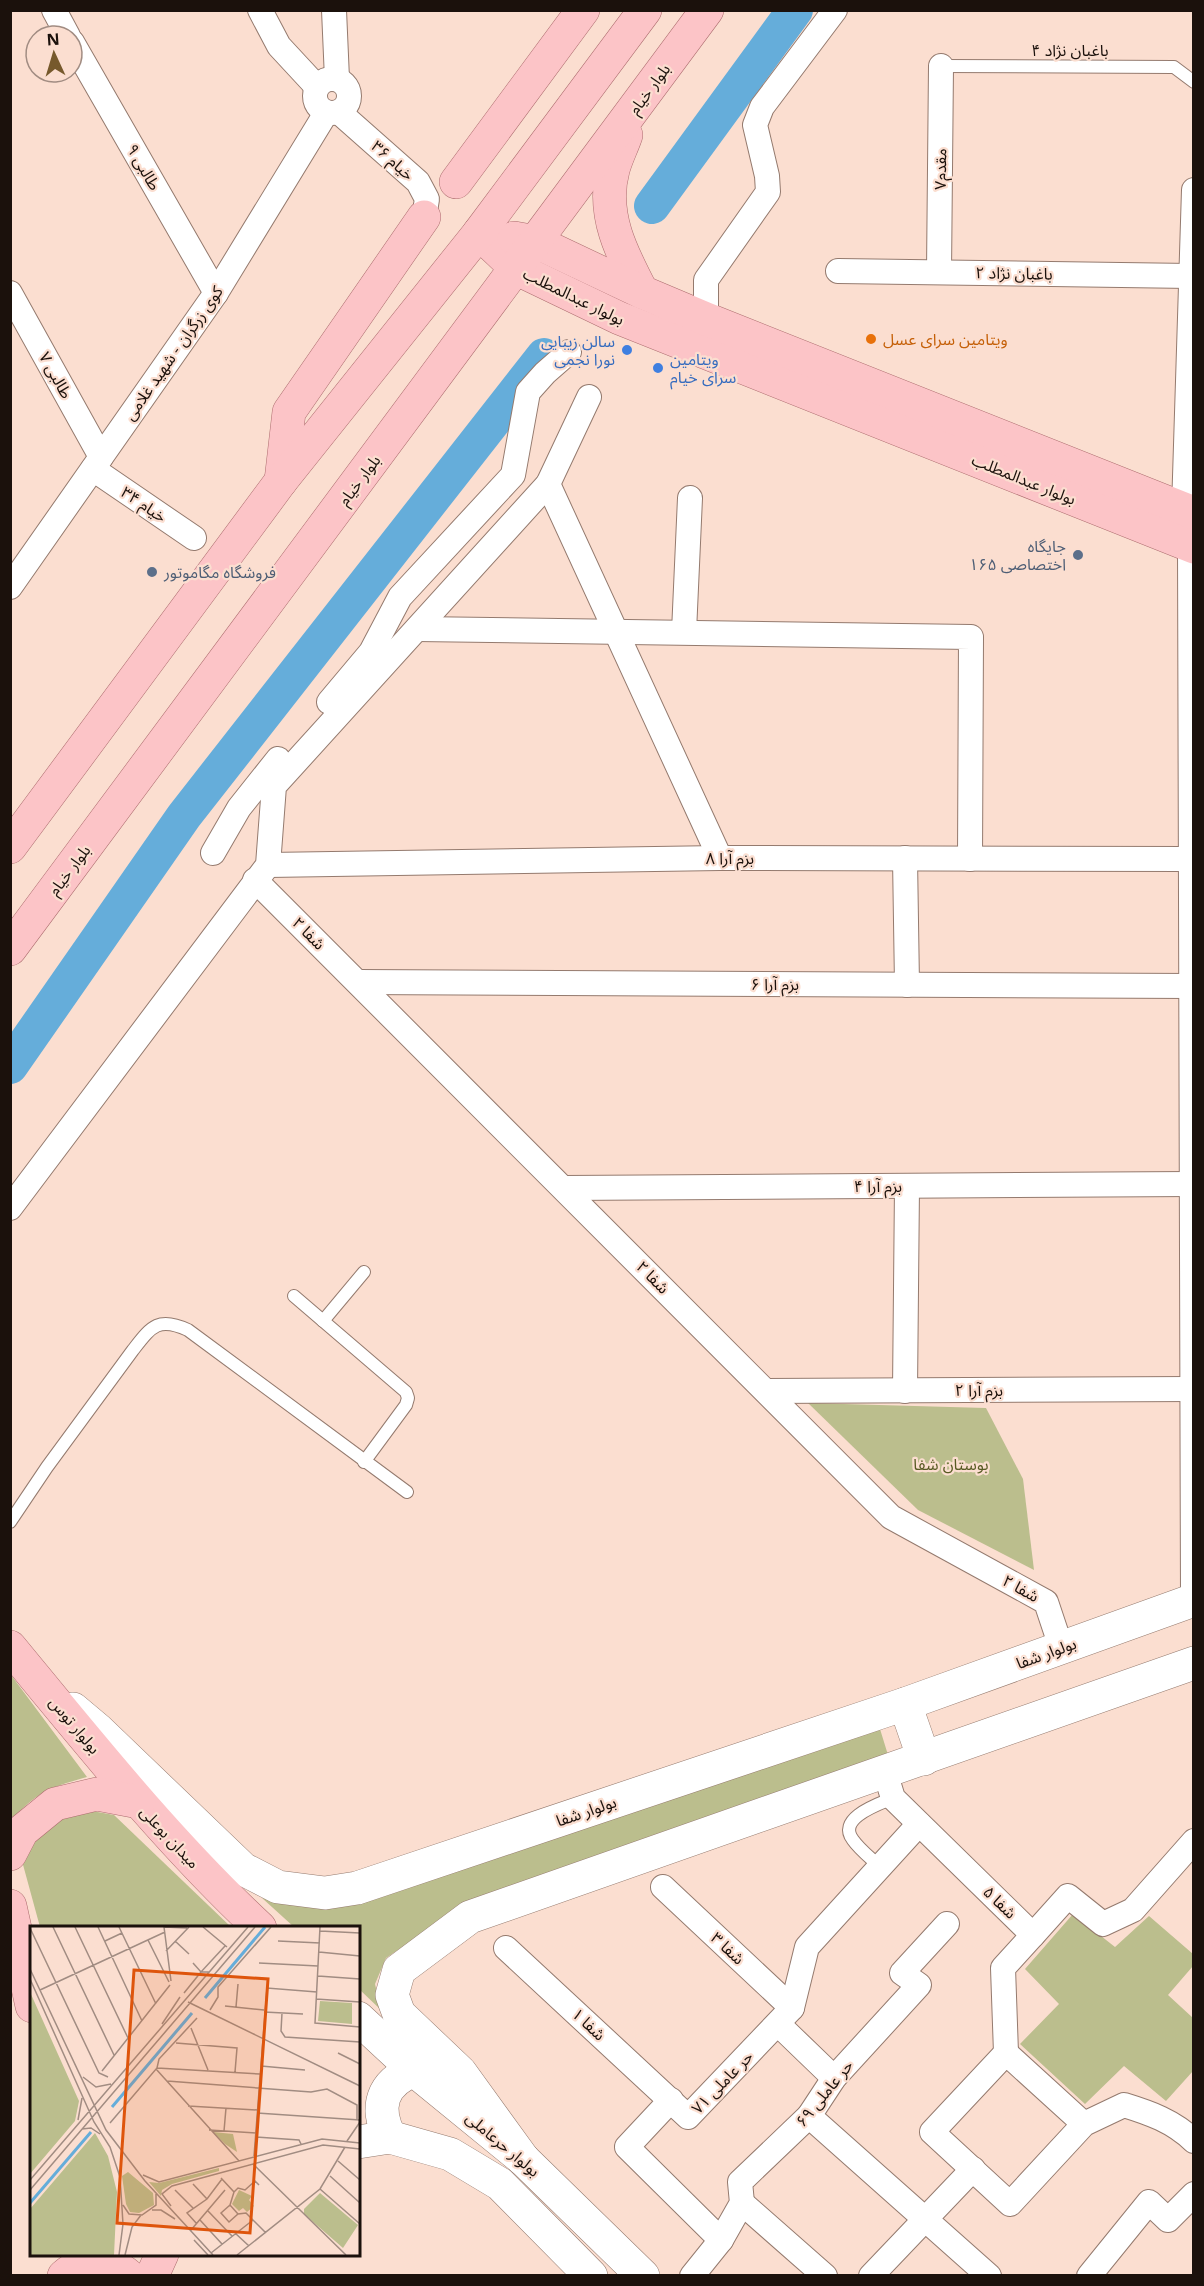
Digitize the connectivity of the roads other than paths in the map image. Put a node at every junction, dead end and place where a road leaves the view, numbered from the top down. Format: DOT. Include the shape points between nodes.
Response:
graph roads {
  1 [pos="54,10"];
  2 [pos="260,10"];
  3 [pos="334,10"];
  4 [pos="583,10"];
  5 [pos="645,10"];
  6 [pos="707,10"];
  7 [pos="835,10"];
  8 [pos="62,24"];
  9 [pos="84,63"];
  10 [pos="941,66"];
  11 [pos="1194,82"];
  12 [pos="327,83"];
  13 [pos="639,103"];
  14 [pos="338,110"];
  15 [pos="456,182"];
  16 [pos="1194,189"];
  17 [pos="424,217"];
  18 [pos="479,232"];
  19 [pos="536,242"];
  20 [pos="517,269"];
  21 [pos="838,271"];
  22 [pos="939,272"];
  23 [pos="1192,291"];
  24 [pos="216,292"];
  25 [pos="642,292"];
  26 [pos="10,294"];
  27 [pos="706,319"];
  28 [pos="569,352"];
  29 [pos="589,397"];
  30 [pos="97,463"];
  31 [pos="281,481"];
  32 [pos="548,484"];
  33 [pos="690,498"];
  34 [pos="1189,511"];
  35 [pos="194,538"];
  36 [pos="1192,546"];
  37 [pos="10,588"];
  38 [pos="417,629"];
  39 [pos="616,632"];
  40 [pos="684,632"];
  41 [pos="1192,786"];
  42 [pos="10,847"];
  43 [pos="213,853"];
  44 [pos="720,858"];
  45 [pos="905,858"];
  46 [pos="970,859"];
  47 [pos="1192,859"];
  48 [pos="262,872"];
  49 [pos="10,949"];
  50 [pos="358,982"];
  51 [pos="907,985"];
  52 [pos="1193,986"];
  53 [pos="907,1186"];
  54 [pos="564,1188"];
  55 [pos="1193,1198"];
  56 [pos="10,1208"];
  57 [pos="364,1272"];
  58 [pos="294,1296"];
  59 [pos="323,1321"];
  60 [pos="1193,1389"];
  61 [pos="766,1391"];
  62 [pos="904,1391"];
  63 [pos="1193,1421"];
  64 [pos="364,1462"];
  65 [pos="407,1492"];
  66 [pos="10,1522"];
  67 [pos="1193,1600"];
  68 [pos="10,1647"];
  69 [pos="1061,1647"];
  70 [pos="1191,1667"];
  71 [pos="36,1678"];
  72 [pos="905,1704"];
  73 [pos="924,1759"];
  74 [pos="889,1785"];
  75 [pos="139,1802"];
  76 [pos="919,1824"];
  77 [pos="1194,1841"];
  78 [pos="10,1854"];
  79 [pos="881,1868"];
  80 [pos="663,1887"];
  81 [pos="10,1906"];
  82 [pos="947,1924"];
  83 [pos="258,1926"];
  84 [pos="1033,1935"];
  85 [pos="506,1948"];
  86 [pos="30,1997"];
  87 [pos="785,2016"];
  88 [pos="360,2020"];
  89 [pos="1006,2052"];
  90 [pos="414,2070"];
  91 [pos="834,2078"];
  92 [pos="671,2100"];
  93 [pos="809,2116"];
  94 [pos="1084,2124"];
  95 [pos="1189,2136"];
  96 [pos="390,2138"];
  97 [pos="360,2142"];
  98 [pos="523,2159"];
  99 [pos="973,2169"];
  100 [pos="1194,2194"];
  101 [pos="742,2203"];
  102 [pos="925,2219"];
  103 [pos="721,2240"];
  104 [pos="53,2256"];
  105 [pos="161,2256"];
  106 [pos="55,2276"];
  107 [pos="64,2276"];
  108 [pos="129,2276"];
  109 [pos="152,2276"];
  110 [pos="591,2276"];
  111 [pos="642,2276"];
  112 [pos="692,2276"];
  113 [pos="825,2276"];
  114 [pos="871,2276"];
  115 [pos="989,2276"];
  116 [pos="1089,2276"];
  1 -- 8 [label="street"];
  2 -- 12 [label="street" via="279,45"];
  3 -- 12 [label="street"];
  4 -- 15 [label="main road"];
  5 -- 18 [label="main road"];
  6 -- 13 [label="main road, بلوار خیام"];
  7 -- 27 [label="street" via="762,107 755,125 768,192 706,280"];
  9 -- 24 [label="street, طالبی ۹"];
  10 -- 11 [label="lane, باغبان نژاد ۴" via="1174,67"];
  10 -- 22 [label="street, مقدم۷"];
  12 -- 14 [label="street" via="314,94 315,102 319,109"];
  13 -- 19 [label="main road, بلوار خیام"];
  13 -- 25 [label="main road" via="612,172 609,209 620,250"];
  14 -- 15 [label="street, خیام ۳۶" via="429,178 442,184"];
  14 -- 17 [label="street, خیام ۳۶" via="418,182 427,199"];
  14 -- 24 [label="street, کوی زرگران - شهید غلامی"];
  16 -- 23 [label="street"];
  17 -- 31 [label="main road" via="289,411"];
  18 -- 19 [label="main road, بولوار عبدالمطلب"];
  18 -- 20 [label="main road, بولوار عبدالمطلب"];
  18 -- 31 [label="main road"];
  19 -- 20 [label="main road, بلوار خیام"];
  19 -- 25 [label="main road, بولوار عبدالمطلب"];
  20 -- 36 [label="main road, بولوار عبدالمطلب" via="619,318"];
  20 -- 49 [label="main road, بلوار خیام"];
  21 -- 22 [label="street, باغبان نژاد ۲"];
  22 -- 23 [label="street, باغبان نژاد ۲"];
  23 -- 34 [label="street"];
  24 -- 30 [label="street, کوی زرگران - شهید غلامی"];
  25 -- 27 [label="main road, بولوار عبدالمطلب"];
  26 -- 30 [label="street, طالبی ۷"];
  27 -- 34 [label="main road, بولوار عبدالمطلب"];
  28 -- 43 [label="street" via="528,392 513,475 400,597 371,652 261,779"];
  29 -- 32 [label="street"];
  30 -- 35 [label="street, خیام ۳۴"];
  30 -- 37 [label="street, کوی زرگران - شهید غلامی"];
  31 -- 42 [label="main road"];
  32 -- 38 [label="street"];
  32 -- 39 [label="street"];
  33 -- 40 [label="street"];
  34 -- 36 [label="street"];
  36 -- 41 [label="street"];
  38 -- 39 [label="street"];
  38 -- 48 [label="street" via="274,786"];
  39 -- 40 [label="street"];
  39 -- 44 [label="street"];
  40 -- 46 [label="street" via="971,637"];
  41 -- 47 [label="street"];
  44 -- 45 [label="street, بزم آرا ۸"];
  44 -- 48 [label="street, بزم آرا ۸"];
  45 -- 46 [label="street, بزم آرا ۸"];
  45 -- 51 [label="street"];
  46 -- 47 [label="street, بزم آرا ۸"];
  47 -- 52 [label="street"];
  48 -- 50 [label="street, شفا ۲"];
  48 -- 56 [label="street"];
  50 -- 51 [label="street, بزم آرا ۶"];
  50 -- 54 [label="street, شفا ۲"];
  51 -- 52 [label="street, بزم آرا ۶"];
  52 -- 55 [label="street"];
  53 -- 54 [label="street, بزم آرا ۴"];
  53 -- 55 [label="street, بزم آرا ۴"];
  53 -- 62 [label="street"];
  54 -- 61 [label="street, شفا ۲"];
  55 -- 60 [label="street"];
  57 -- 59 [label="lane"];
  58 -- 59 [label="lane"];
  59 -- 64 [label="lane" via="399,1384 408,1398"];
  60 -- 62 [label="street, بزم آرا ۲"];
  60 -- 63 [label="street"];
  61 -- 62 [label="street, بزم آرا ۲"];
  61 -- 69 [label="street, شفا ۲" via="891,1517 1046,1602"];
  63 -- 67 [label="street"];
  64 -- 65 [label="lane"];
  64 -- 66 [label="lane" via="188,1330 174,1324 158,1325 133,1350"];
  67 -- 69 [label="street, بولوار شفا"];
  68 -- 71 [label="main road, بولوار توس"];
  69 -- 72 [label="street, بولوار شفا"];
  70 -- 73 [label="street"];
  71 -- 72 [label="street, بولوار شفا" via="98,1730 243,1869 278,1887 325,1893 357,1888"];
  71 -- 75 [label="main road, بولوار توس"];
  72 -- 73 [label="street"];
  73 -- 74 [label="street"];
  74 -- 76 [label="street, شفا ۵"];
  74 -- 79 [label="lane" via="854,1818 849,1829 851,1839"];
  74 -- 98 [label="street" via="470,1917 399,1970 392,1995 399,2014 460,2072"];
  75 -- 78 [label="main road, میدان بوعلی" via="97,1794 55,1804 22,1831"];
  75 -- 83 [label="main road, میدان بوعلی"];
  76 -- 79 [label="street"];
  76 -- 84 [label="street, شفا ۵"];
  77 -- 84 [label="street" via="1133,1910 1103,1924 1068,1896"];
  79 -- 87 [label="street" via="807,1947"];
  80 -- 87 [label="street, شفا ۳"];
  81 -- 86 [label="main road"];
  82 -- 91 [label="street, حر عاملی ۶۹" via="902,1973 919,1985"];
  84 -- 89 [label="street" via="1003,1968"];
  85 -- 92 [label="street, شفا ۱"];
  87 -- 91 [label="street, شفا ۳"];
  87 -- 92 [label="street, حر عاملی ۷۱" via="688,2117"];
  88 -- 90 [label="street, بولوار حرعاملی"];
  89 -- 94 [label="street"];
  89 -- 99 [label="street" via="932,2132"];
  90 -- 96 [label="street" via="390,2085 384,2097 381,2111"];
  90 -- 98 [label="street, بولوار حرعاملی"];
  91 -- 93 [label="street, حر عاملی ۶۹"];
  92 -- 103 [label="street, حر عاملی ۷۱" via="627,2147"];
  93 -- 101 [label="street, حر عاملی ۶۹" via="740,2182"];
  93 -- 102 [label="street"];
  94 -- 95 [label="street" via="1124,2105 1157,2115"];
  94 -- 99 [label="street" via="1010,2204"];
  96 -- 97 [label="street, بولوار حرعاملی"];
  96 -- 110 [label="street, بولوار حرعاملی" via="450,2154 500,2184"];
  98 -- 111 [label="street, بولوار حرعاملی"];
  99 -- 102 [label="street"];
  100 -- 116 [label="street" via="1168,2220 1149,2202"];
  101 -- 103 [label="street, حر عاملی ۶۹"];
  101 -- 113 [label="street"];
  102 -- 114 [label="street"];
  102 -- 115 [label="street"];
  103 -- 112 [label="street, حر عاملی ۶۹"];
  104 -- 106 [label="main road"];
  105 -- 109 [label="main road"];
  107 -- 108 [label="main road" via="75,2266 104,2261"];
}
